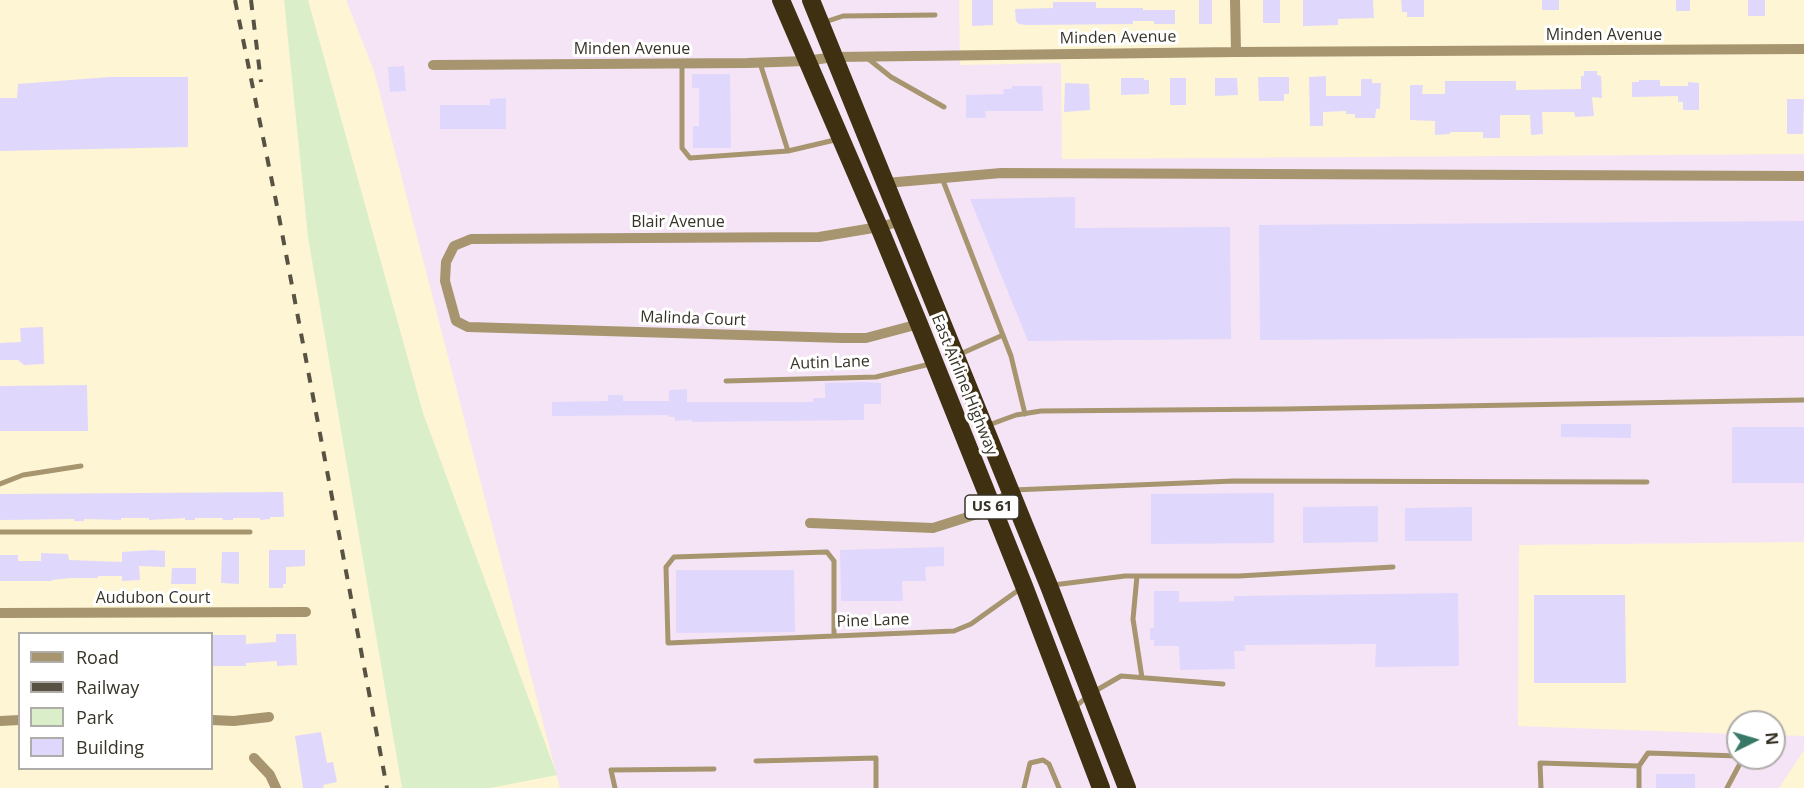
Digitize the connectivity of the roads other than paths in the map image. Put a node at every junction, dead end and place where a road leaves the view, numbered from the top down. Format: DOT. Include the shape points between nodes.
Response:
graph roads {
  1 [pos="780,0"];
  2 [pos="811,0"];
  3 [pos="1235,0"];
  4 [pos="935,15"];
  5 [pos="820,23"];
  6 [pos="1804,49"];
  7 [pos="1236,52"];
  8 [pos="864,56"];
  9 [pos="834,57"];
  10 [pos="806,61"];
  11 [pos="760,62"];
  12 [pos="682,63"];
  13 [pos="433,65"];
  14 [pos="944,107"];
  15 [pos="840,139"];
  16 [pos="788,151"];
  17 [pos="1804,176"];
  18 [pos="942,178"];
  19 [pos="886,183"];
  20 [pos="902,221"];
  21 [pos="879,227"];
  22 [pos="919,324"];
  23 [pos="466,326"];
  24 [pos="1002,335"];
  25 [pos="956,356"];
  26 [pos="934,363"];
  27 [pos="726,381"];
  28 [pos="1804,400"];
  29 [pos="1025,414"];
  30 [pos="984,427"];
  31 [pos="81,466"];
  32 [pos="1647,482"];
  33 [pos="0,484"];
  34 [pos="1010,490"];
  35 [pos="993,509"];
  36 [pos="810,523"];
  37 [pos="0,532"];
  38 [pos="250,532"];
  39 [pos="1393,567"];
  40 [pos="1137,576"];
  41 [pos="1024,586"];
  42 [pos="1049,586"];
  43 [pos="306,612"];
  44 [pos="0,613"];
  45 [pos="834,636"];
  46 [pos="1142,678"];
  47 [pos="1223,684"];
  48 [pos="1090,694"];
  49 [pos="1071,711"];
  50 [pos="269,717"];
  51 [pos="18,720"];
  52 [pos="213,720"];
  53 [pos="0,722"];
  54 [pos="1726,756"];
  55 [pos="254,758"];
  56 [pos="756,761"];
  57 [pos="1639,766"];
  58 [pos="714,770"];
  59 [pos="1737,770"];
  60 [pos="276,788"];
  61 [pos="615,788"];
  62 [pos="876,788"];
  63 [pos="1024,788"];
  64 [pos="1059,788"];
  65 [pos="1101,788"];
  66 [pos="1127,788"];
  67 [pos="1541,788"];
  68 [pos="1639,788"];
  69 [pos="1727,788"];
  1 -- 10 [label="highway, East Airline Highway / US 61"];
  2 -- 5 [label="highway, East Airline Highway / US 61"];
  3 -- 7 [label="street"];
  4 -- 5 [label="lane" via="843,16"];
  5 -- 9 [label="highway, East Airline Highway / US 61"];
  6 -- 7 [label="street, Minden Avenue"];
  7 -- 8 [label="street, Minden Avenue"];
  8 -- 9 [label="street, Minden Avenue"];
  8 -- 14 [label="lane" via="891,77"];
  9 -- 10 [label="street, Minden Avenue"];
  9 -- 19 [label="highway, East Airline Highway / US 61"];
  10 -- 11 [label="street, Minden Avenue"];
  10 -- 15 [label="highway, East Airline Highway / US 61"];
  11 -- 12 [label="street, Minden Avenue"];
  11 -- 16 [label="lane"];
  12 -- 13 [label="street, Minden Avenue"];
  12 -- 16 [label="lane" via="682,148 690,158"];
  15 -- 16 [label="lane"];
  15 -- 21 [label="highway, East Airline Highway / US 61"];
  17 -- 18 [label="street" via="1001,173"];
  18 -- 19 [label="street"];
  18 -- 24 [label="lane"];
  19 -- 20 [label="highway, East Airline Highway / US 61"];
  20 -- 21 [label="street, Blair Avenue"];
  20 -- 25 [label="highway, East Airline Highway / US 61"];
  21 -- 22 [label="highway, East Airline Highway / US 61"];
  21 -- 23 [label="street, Blair Avenue" via="819,237 471,238 454,246 446,262 445,281 456,321"];
  22 -- 23 [label="street, Malinda Court" via="866,338"];
  22 -- 26 [label="highway, East Airline Highway / US 61"];
  24 -- 25 [label="lane"];
  24 -- 29 [label="lane" via="1015,368"];
  25 -- 30 [label="highway, East Airline Highway / US 61"];
  26 -- 27 [label="lane, Autin Lane" via="876,377"];
  26 -- 35 [label="highway, East Airline Highway / US 61"];
  28 -- 29 [label="lane"];
  29 -- 30 [label="lane"];
  30 -- 34 [label="highway, East Airline Highway / US 61"];
  31 -- 33 [label="lane" via="23,475"];
  32 -- 34 [label="lane" via="1233,481"];
  34 -- 35 [label="street"];
  34 -- 42 [label="highway, East Airline Highway / US 61"];
  35 -- 36 [label="street" via="933,528"];
  35 -- 41 [label="highway, East Airline Highway / US 61"];
  37 -- 38 [label="lane"];
  39 -- 40 [label="lane" via="1239,576"];
  40 -- 42 [label="lane"];
  40 -- 46 [label="lane" via="1133,620"];
  41 -- 45 [label="lane, Pine Lane" via="971,624 954,631"];
  41 -- 49 [label="highway, East Airline Highway / US 61"];
  42 -- 48 [label="highway, East Airline Highway / US 61"];
  43 -- 44 [label="street, Audubon Court"];
  45 -- 45 [label="lane, Pine Lane" via="668,643 666,567 674,557 827,552 834,561"];
  46 -- 47 [label="lane"];
  46 -- 48 [label="lane" via="1120,676"];
  48 -- 49 [label="lane"];
  48 -- 66 [label="highway, East Airline Highway / US 61"];
  49 -- 65 [label="highway, East Airline Highway / US 61"];
  50 -- 52 [label="street"];
  51 -- 53 [label="street"];
  54 -- 57 [label="lane" via="1648,753"];
  55 -- 60 [label="street"];
  56 -- 62 [label="lane" via="876,758"];
  57 -- 67 [label="lane" via="1540,763"];
  57 -- 68 [label="lane"];
  58 -- 61 [label="lane" via="611,770"];
  59 -- 69 [label="lane"];
  63 -- 64 [label="lane" via="1030,763 1043,760 1049,764"];
}
